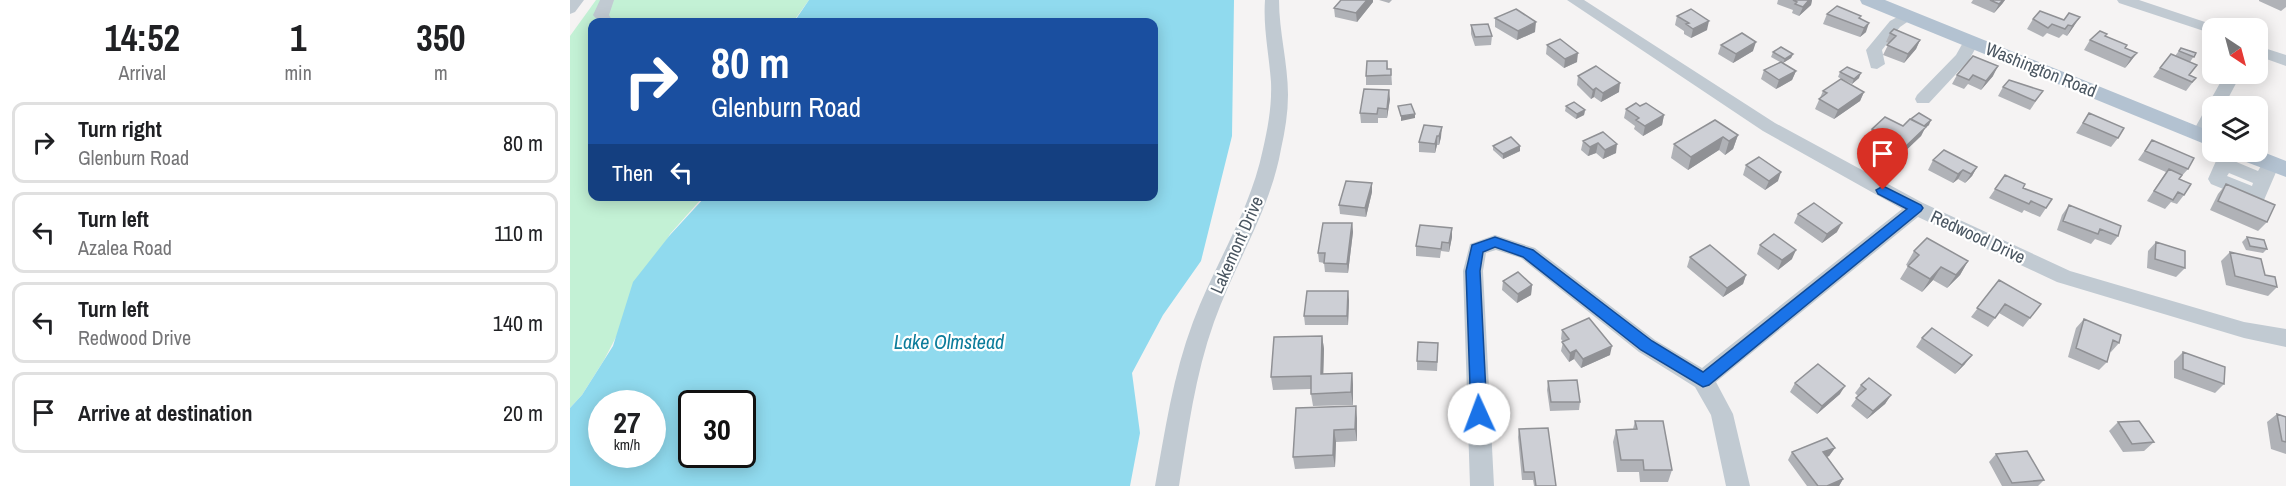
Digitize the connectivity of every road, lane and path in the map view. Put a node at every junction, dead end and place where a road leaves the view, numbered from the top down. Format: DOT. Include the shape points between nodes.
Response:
graph roads {
  1 [pos="577,0"];
  2 [pos="607,0"];
  3 [pos="1272,0"];
  4 [pos="1574,0"];
  5 [pos="1869,0"];
  6 [pos="2124,0"];
  7 [pos="570,9"];
  8 [pos="1908,16"];
  9 [pos="603,18"];
  10 [pos="2202,26"];
  11 [pos="1971,42"];
  12 [pos="2268,55"];
  13 [pos="2286,61"];
  14 [pos="1877,64"];
  15 [pos="1923,99"];
  16 [pos="2202,136"];
  17 [pos="2228,162"];
  18 [pos="2248,162"];
  19 [pos="2273,171"];
  20 [pos="1916,208"];
  21 [pos="2286,339"];
  22 [pos="1703,380"];
  23 [pos="1167,486"];
  24 [pos="1482,486"];
  25 [pos="1738,486"];
  1 -- 7 [label="street"];
  2 -- 9 [label="street"];
  3 -- 23 [label="street, Lakemont Drive" via="1270,19 1279,77 1279,108 1264,182 1200,331"];
  4 -- 20 [label="street, Redwood Drive" via="1768,127"];
  5 -- 8 [label="main road, Washington Road"];
  6 -- 10 [label="street"];
  8 -- 11 [label="main road, Washington Road"];
  8 -- 14 [label="street" via="1895,24 1874,50"];
  11 -- 15 [label="street" via="1963,57"];
  11 -- 16 [label="main road, Washington Road"];
  12 -- 13 [label="street"];
  17 -- 19 [label="street" via="2217,179 2257,195"];
  18 -- 19 [label="main road"];
  20 -- 21 [label="street, Redwood Drive" via="2064,277"];
  20 -- 22 [label="street"];
  22 -- 24 [label="street" via="1647,345 1528,253 1495,242 1477,249 1473,271"];
  22 -- 25 [label="street" via="1722,414"];
}
